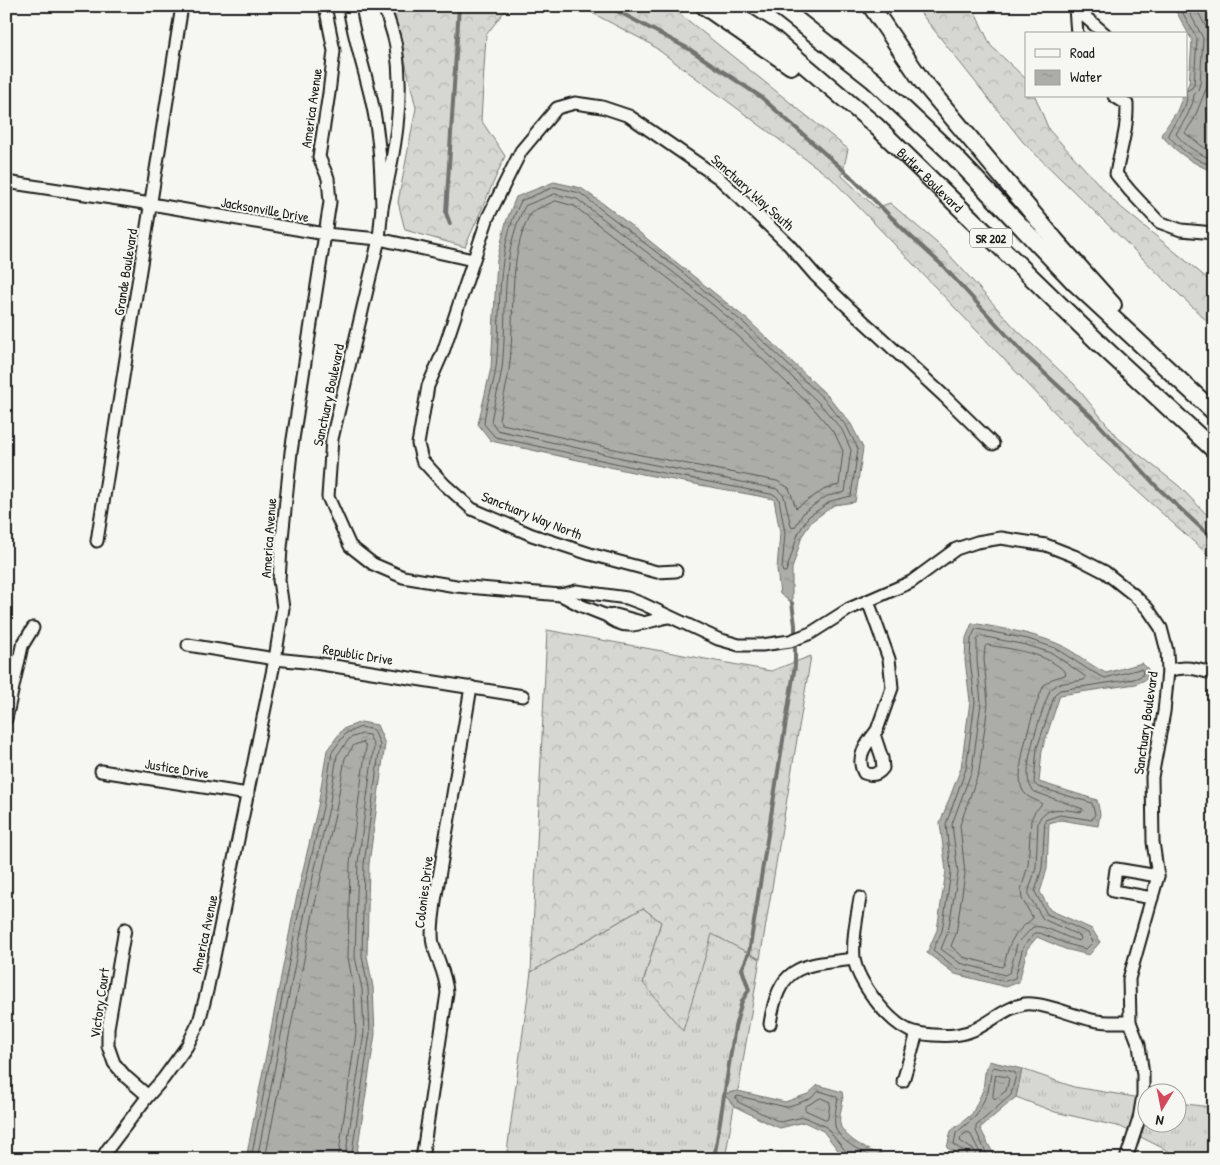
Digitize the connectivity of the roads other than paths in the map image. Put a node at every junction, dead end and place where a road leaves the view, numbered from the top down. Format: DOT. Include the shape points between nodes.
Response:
graph roads {
  1 [pos="182,6"];
  2 [pos="325,6"];
  3 [pos="349,6"];
  4 [pos="384,6"];
  5 [pos="704,6"];
  6 [pos="722,6"];
  7 [pos="779,6"];
  8 [pos="871,6"];
  9 [pos="1074,7"];
  10 [pos="1077,32"];
  11 [pos="1102,32"];
  12 [pos="1127,100"];
  13 [pos="875,125"];
  14 [pos="6,182"];
  15 [pos="151,204"];
  16 [pos="382,207"];
  17 [pos="1214,233"];
  18 [pos="325,234"];
  19 [pos="379,240"];
  20 [pos="473,260"];
  21 [pos="1183,383"];
  22 [pos="1214,412"];
  23 [pos="993,444"];
  24 [pos="1214,450"];
  25 [pos="97,541"];
  26 [pos="676,571"];
  27 [pos="561,594"];
  28 [pos="868,601"];
  29 [pos="668,617"];
  30 [pos="33,628"];
  31 [pos="188,645"];
  32 [pos="275,659"];
  33 [pos="1168,671"];
  34 [pos="1214,674"];
  35 [pos="471,687"];
  36 [pos="523,696"];
  37 [pos="6,719"];
  38 [pos="874,734"];
  39 [pos="101,771"];
  40 [pos="248,794"];
  41 [pos="1158,876"];
  42 [pos="860,898"];
  43 [pos="1152,898"];
  44 [pos="125,929"];
  45 [pos="854,959"];
  46 [pos="1130,1022"];
  47 [pos="770,1024"];
  48 [pos="917,1033"];
  49 [pos="903,1081"];
  50 [pos="148,1096"];
  51 [pos="102,1159"];
  52 [pos="422,1159"];
  53 [pos="1126,1159"];
  1 -- 15 [label="street, Grande Boulevard"];
  2 -- 18 [label="street, America Avenue" via="334,51 319,157 328,178 330,202"];
  3 -- 16 [label="street, Sanctuary Boulevard" via="352,30 374,110"];
  4 -- 16 [label="street, Sanctuary Boulevard" via="396,46 400,85 395,148"];
  5 -- 13 [label="highway"];
  6 -- 13 [label="highway, Butler Boulevard / SR 202" via="774,40"];
  7 -- 21 [label="highway, SR 202" via="887,93 950,152 1076,284"];
  8 -- 21 [label="highway" via="922,81 1055,240"];
  9 -- 10 [label="street"];
  9 -- 11 [label="street"];
  12 -- 17 [label="street" via="1128,121 1116,174 1159,222 1181,230"];
  13 -- 24 [label="highway, Butler Boulevard / SR 202"];
  14 -- 15 [label="street, Jacksonville Drive"];
  15 -- 18 [label="street, Jacksonville Drive"];
  15 -- 25 [label="street, Grande Boulevard"];
  16 -- 19 [label="street, Sanctuary Boulevard"];
  18 -- 19 [label="street, Jacksonville Drive"];
  18 -- 32 [label="street, America Avenue" via="291,452 280,548 279,580 284,608"];
  19 -- 20 [label="street, Jacksonville Drive"];
  19 -- 27 [label="street, Sanctuary Boulevard" via="332,438 328,497 340,528 350,546 372,564 403,577 456,586"];
  20 -- 23 [label="street, Sanctuary Way South" via="488,217 521,151 557,108 575,103 629,116 719,178 789,244 815,275"];
  20 -- 26 [label="street, Sanctuary Way North" via="443,352 428,386 418,444 422,460 472,509 590,554 657,572"];
  21 -- 22 [label="highway, SR 202"];
  27 -- 29 [label="street, Sanctuary Boulevard" via="576,591 627,598"];
  27 -- 29 [label="street, Sanctuary Boulevard" via="606,615 645,623"];
  28 -- 29 [label="street, Sanctuary Boulevard" via="811,633 790,641 762,645 739,645 718,639"];
  28 -- 33 [label="street, Sanctuary Boulevard" via="911,582 956,549 977,542 1001,538 1046,544 1105,572 1148,609 1161,628"];
  28 -- 38 [label="street" via="889,659 892,688"];
  30 -- 37 [label="street" via="22,646"];
  31 -- 32 [label="street, Republic Drive"];
  32 -- 35 [label="street, Republic Drive"];
  32 -- 40 [label="street, America Avenue"];
  33 -- 34 [label="street" via="1180,667"];
  33 -- 41 [label="street, Sanctuary Boulevard" via="1152,777 1153,842"];
  35 -- 36 [label="street, Republic Drive"];
  35 -- 52 [label="street, Colonies Drive" via="435,901 433,943 446,979 447,993"];
  39 -- 40 [label="street, Justice Drive"];
  40 -- 50 [label="street, America Avenue" via="198,1022 186,1046"];
  41 -- 43 [label="street, Sanctuary Boulevard"];
  41 -- 43 [label="street" via="1116,869 1113,891"];
  42 -- 45 [label="street"];
  43 -- 46 [label="street, Sanctuary Boulevard" via="1129,979"];
  44 -- 50 [label="street, Victory Court" via="108,1028 108,1046 114,1064"];
  45 -- 47 [label="street" via="811,964 792,972 773,1006"];
  45 -- 48 [label="street" via="864,985 892,1019"];
  46 -- 48 [label="street" via="1093,1020 1036,1004 1025,1004 1006,1010 983,1026 963,1034"];
  46 -- 53 [label="street, Sanctuary Boulevard" via="1139,1045 1144,1095"];
  48 -- 49 [label="street"];
  50 -- 51 [label="street, America Avenue"];
}
